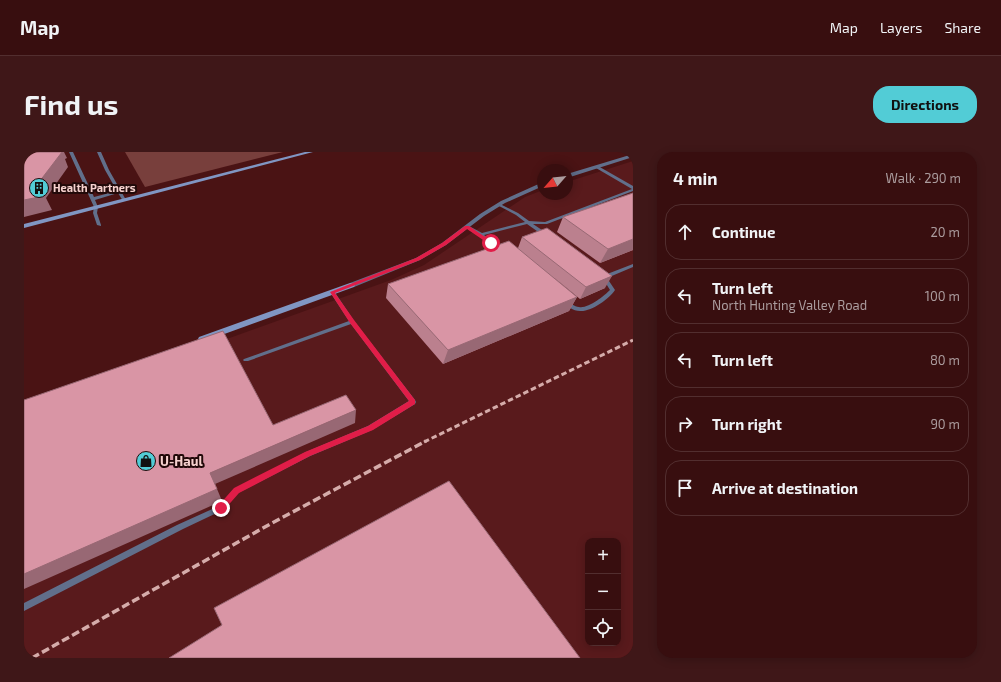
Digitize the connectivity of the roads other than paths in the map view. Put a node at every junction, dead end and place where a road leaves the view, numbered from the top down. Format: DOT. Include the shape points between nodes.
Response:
graph roads {
  1 [pos="71,152"];
  2 [pos="99,152"];
  3 [pos="312,152"];
  4 [pos="633,155"];
  5 [pos="597,167"];
  6 [pos="573,174"];
  7 [pos="537,187"];
  8 [pos="632,189"];
  9 [pos="119,192"];
  10 [pos="92,199"];
  11 [pos="124,200"];
  12 [pos="500,205"];
  13 [pos="96,207"];
  14 [pos="528,222"];
  15 [pos="99,225"];
  16 [pos="24,226"];
  17 [pos="467,227"];
  18 [pos="481,235"];
  19 [pos="554,241"];
  20 [pos="509,257"];
  21 [pos="633,265"];
  22 [pos="598,273"];
  23 [pos="605,277"];
  24 [pos="352,285"];
  25 [pos="332,292"];
  26 [pos="562,299"];
  27 [pos="352,322"];
  28 [pos="196,341"];
  29 [pos="246,360"];
  30 [pos="24,607"];
  1 -- 10 [label="lane"];
  2 -- 9 [label="lane"];
  3 -- 11 [label="main road"];
  4 -- 5 [label="street"];
  5 -- 6 [label="street"];
  5 -- 8 [label="lane"];
  7 -- 12 [label="street"];
  8 -- 14 [label="lane" via="545,222"];
  9 -- 10 [label="lane"];
  9 -- 11 [label="lane"];
  10 -- 13 [label="lane"];
  11 -- 13 [label="main road"];
  12 -- 14 [label="lane"];
  12 -- 17 [label="street"];
  13 -- 15 [label="lane"];
  13 -- 16 [label="main road"];
  14 -- 18 [label="lane"];
  14 -- 19 [label="lane"];
  17 -- 18 [label="lane"];
  17 -- 24 [label="street" via="418,259"];
  18 -- 20 [label="lane"];
  21 -- 23 [label="lane"];
  22 -- 23 [label="lane"];
  23 -- 26 [label="lane" via="613,290 610,295 582,310 574,308"];
  24 -- 25 [label="main road"];
  25 -- 27 [label="lane"];
  25 -- 28 [label="main road"];
  27 -- 29 [label="lane"];
  27 -- 30 [label="lane" via="413,402 370,428 308,454 236,491 221,508"];
}
